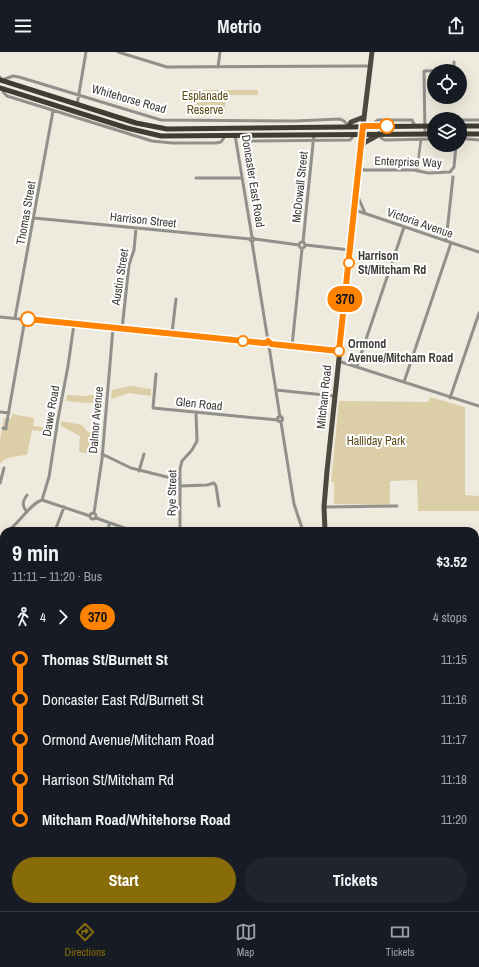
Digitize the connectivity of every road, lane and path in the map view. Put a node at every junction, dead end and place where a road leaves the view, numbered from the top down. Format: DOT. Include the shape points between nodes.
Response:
graph roads {
  1 [pos="86,52"];
  2 [pos="118,52"];
  3 [pos="220,52"];
  4 [pos="372,52"];
  5 [pos="454,62"];
  6 [pos="370,66"];
  7 [pos="218,67"];
  8 [pos="1,79"];
  9 [pos="1,89"];
  10 [pos="78,95"];
  11 [pos="77,104"];
  12 [pos="53,111"];
  13 [pos="428,112"];
  14 [pos="364,117"];
  15 [pos="317,120"];
  16 [pos="467,120"];
  17 [pos="479,120"];
  18 [pos="349,126"];
  19 [pos="363,126"];
  20 [pos="427,126"];
  21 [pos="467,126"];
  22 [pos="479,126"];
  23 [pos="308,127"];
  24 [pos="234,128"];
  25 [pos="427,130"];
  26 [pos="314,134"];
  27 [pos="355,134"];
  28 [pos="363,134"];
  29 [pos="379,134"];
  30 [pos="400,134"];
  31 [pos="425,134"];
  32 [pos="467,134"];
  33 [pos="479,134"];
  34 [pos="235,135"];
  35 [pos="244,135"];
  36 [pos="226,136"];
  37 [pos="421,139"];
  38 [pos="427,139"];
  39 [pos="467,139"];
  40 [pos="409,140"];
  41 [pos="479,140"];
  42 [pos="314,141"];
  43 [pos="362,146"];
  44 [pos="455,152"];
  45 [pos="359,168"];
  46 [pos="417,170"];
  47 [pos="453,177"];
  48 [pos="196,178"];
  49 [pos="242,178"];
  50 [pos="357,193"];
  51 [pos="355,210"];
  52 [pos="365,214"];
  53 [pos="34,218"];
  54 [pos="404,227"];
  55 [pos="136,228"];
  56 [pos="252,240"];
  57 [pos="446,241"];
  58 [pos="451,243"];
  59 [pos="304,244"];
  60 [pos="299,245"];
  61 [pos="302,249"];
  62 [pos="350,250"];
  63 [pos="479,252"];
  64 [pos="176,299"];
  65 [pos="479,313"];
  66 [pos="0,317"];
  67 [pos="16,318"];
  68 [pos="25,319"];
  69 [pos="74,324"];
  70 [pos="112,328"];
  71 [pos="122,329"];
  72 [pos="172,333"];
  73 [pos="268,343"];
  74 [pos="292,346"];
  75 [pos="339,351"];
  76 [pos="338,361"];
  77 [pos="357,366"];
  78 [pos="156,374"];
  79 [pos="404,382"];
  80 [pos="276,390"];
  81 [pos="334,396"];
  82 [pos="450,398"];
  83 [pos="479,406"];
  84 [pos="0,412"];
  85 [pos="9,413"];
  86 [pos="196,413"];
  87 [pos="279,419"];
  88 [pos="3,428"];
  89 [pos="102,454"];
  90 [pos="144,454"];
  91 [pos="4,468"];
  92 [pos="139,471"];
  93 [pos="179,480"];
  94 [pos="0,483"];
  95 [pos="180,486"];
  96 [pos="27,495"];
  97 [pos="42,500"];
  98 [pos="219,506"];
  99 [pos="397,506"];
  100 [pos="64,507"];
  101 [pos="324,507"];
  102 [pos="27,512"];
  103 [pos="94,513"];
  104 [pos="90,516"];
  105 [pos="96,518"];
  106 [pos="110,523"];
  107 [pos="12,527"];
  108 [pos="56,527"];
  109 [pos="109,527"];
  110 [pos="122,527"];
  111 [pos="180,527"];
  112 [pos="302,527"];
  113 [pos="325,527"];
  1 -- 10 [label="street"];
  2 -- 7 [label="street" via="167,68"];
  3 -- 7 [label="street"];
  4 -- 6 [label="main road, Mitcham Road"];
  5 -- 13 [label="street" via="454,70 424,71"];
  6 -- 7 [label="street"];
  6 -- 14 [label="main road, Mitcham Road"];
  8 -- 10 [label="street, Whitehorse Road" via="16,76"];
  8 -- 11 [label="highway, Whitehorse Road"];
  9 -- 12 [label="street" via="7,96"];
  9 -- 36 [label="highway" via="149,134"];
  10 -- 11 [label="street"];
  10 -- 15 [label="street, Whitehorse Road" via="161,120"];
  11 -- 24 [label="highway, Whitehorse Road" via="155,128"];
  12 -- 36 [label="street" via="156,142 218,143"];
  12 -- 53 [label="street, Thomas Street"];
  14 -- 18 [label="main road" via="351,122"];
  14 -- 19 [label="main road, Mitcham Road"];
  15 -- 18 [label="street, Whitehorse Road" via="341,120"];
  15 -- 23 [label="street"];
  16 -- 17 [label="street"];
  18 -- 19 [label="highway, Whitehorse Road"];
  18 -- 23 [label="highway, Whitehorse Road"];
  19 -- 20 [label="highway, Whitehorse Road"];
  19 -- 28 [label="highway, Mitcham Road"];
  21 -- 22 [label="highway"];
  23 -- 24 [label="highway, Whitehorse Road"];
  24 -- 34 [label="highway, Doncaster East Road"];
  25 -- 31 [label="street"];
  26 -- 27 [label="highway"];
  26 -- 35 [label="highway"];
  26 -- 42 [label="street, McDowall Street"];
  27 -- 28 [label="highway"];
  27 -- 42 [label="street" via="350,140"];
  28 -- 29 [label="highway"];
  28 -- 43 [label="main road, Mitcham Road"];
  29 -- 30 [label="highway"];
  29 -- 40 [label="street" via="383,140"];
  29 -- 43 [label="main road"];
  30 -- 31 [label="highway"];
  30 -- 40 [label="street"];
  32 -- 33 [label="highway"];
  34 -- 35 [label="highway"];
  34 -- 36 [label="highway"];
  34 -- 49 [label="street, Doncaster East Road"];
  35 -- 42 [label="street" via="252,141"];
  37 -- 38 [label="street"];
  37 -- 40 [label="street"];
  37 -- 46 [label="street"];
  39 -- 41 [label="street"];
  42 -- 59 [label="street, McDowall Street"];
  43 -- 45 [label="main road, Mitcham Road"];
  44 -- 46 [label="street, Enterprise Way" via="454,166 450,172"];
  45 -- 46 [label="street, Enterprise Way"];
  45 -- 50 [label="main road, Mitcham Road"];
  47 -- 57 [label="street"];
  48 -- 49 [label="street"];
  49 -- 56 [label="street, Doncaster East Road"];
  50 -- 51 [label="main road, Mitcham Road"];
  50 -- 52 [label="street, Mitcham Road"];
  51 -- 52 [label="street, Victoria Avenue"];
  51 -- 62 [label="main road, Mitcham Road"];
  52 -- 54 [label="street, Victoria Avenue"];
  53 -- 55 [label="street, Harrison Street"];
  53 -- 67 [label="street, Thomas Street"];
  54 -- 57 [label="street, Victoria Avenue"];
  54 -- 77 [label="street"];
  55 -- 56 [label="street, Harrison Street"];
  55 -- 71 [label="street, Austin Street"];
  56 -- 60 [label="street, Harrison Street"];
  56 -- 73 [label="street, Doncaster East Road"];
  57 -- 58 [label="street, Victoria Avenue"];
  58 -- 63 [label="street, Victoria Avenue"];
  58 -- 79 [label="street"];
  59 -- 60 [label="street"];
  59 -- 61 [label="street" via="305,247"];
  59 -- 62 [label="street"];
  60 -- 61 [label="street"];
  61 -- 74 [label="street"];
  62 -- 75 [label="main road, Mitcham Road"];
  64 -- 72 [label="street"];
  65 -- 82 [label="street"];
  66 -- 67 [label="street"];
  67 -- 68 [label="street"];
  68 -- 69 [label="street"];
  68 -- 85 [label="street"];
  69 -- 70 [label="street"];
  69 -- 97 [label="street, Dawe Road" via="50,477"];
  70 -- 71 [label="street"];
  70 -- 89 [label="street, Dalmor Avenue"];
  71 -- 72 [label="street"];
  72 -- 73 [label="street"];
  73 -- 74 [label="street"];
  73 -- 80 [label="street, Doncaster East Road"];
  74 -- 75 [label="street"];
  75 -- 76 [label="main road, Mitcham Road"];
  76 -- 77 [label="street"];
  76 -- 81 [label="main road, Mitcham Road"];
  77 -- 79 [label="street"];
  78 -- 86 [label="street, Glen Road" via="153,408"];
  79 -- 82 [label="street"];
  80 -- 81 [label="street"];
  80 -- 87 [label="street, Doncaster East Road"];
  81 -- 101 [label="main road, Mitcham Road"];
  82 -- 83 [label="street"];
  84 -- 85 [label="street"];
  85 -- 88 [label="street" via="6,428"];
  86 -- 87 [label="street, Glen Road"];
  86 -- 93 [label="street, Rye Street" via="197,441 182,462"];
  87 -- 112 [label="street, Doncaster East Road" via="294,504"];
  89 -- 92 [label="street"];
  89 -- 103 [label="street, Dalmor Avenue"];
  90 -- 92 [label="street"];
  91 -- 94 [label="street"];
  92 -- 93 [label="street"];
  93 -- 95 [label="street, Rye Street"];
  95 -- 98 [label="street" via="214,483"];
  95 -- 111 [label="street, Rye Street"];
  96 -- 102 [label="street" via="22,505"];
  97 -- 100 [label="street"];
  97 -- 102 [label="street" via="37,501"];
  99 -- 101 [label="street"];
  100 -- 104 [label="street"];
  100 -- 108 [label="street"];
  101 -- 113 [label="main road, Mitcham Road"];
  102 -- 107 [label="street"];
  103 -- 104 [label="street"];
  103 -- 105 [label="street"];
  104 -- 105 [label="street" via="92,519"];
  105 -- 106 [label="street"];
  106 -- 109 [label="street"];
  106 -- 110 [label="street"];
}
